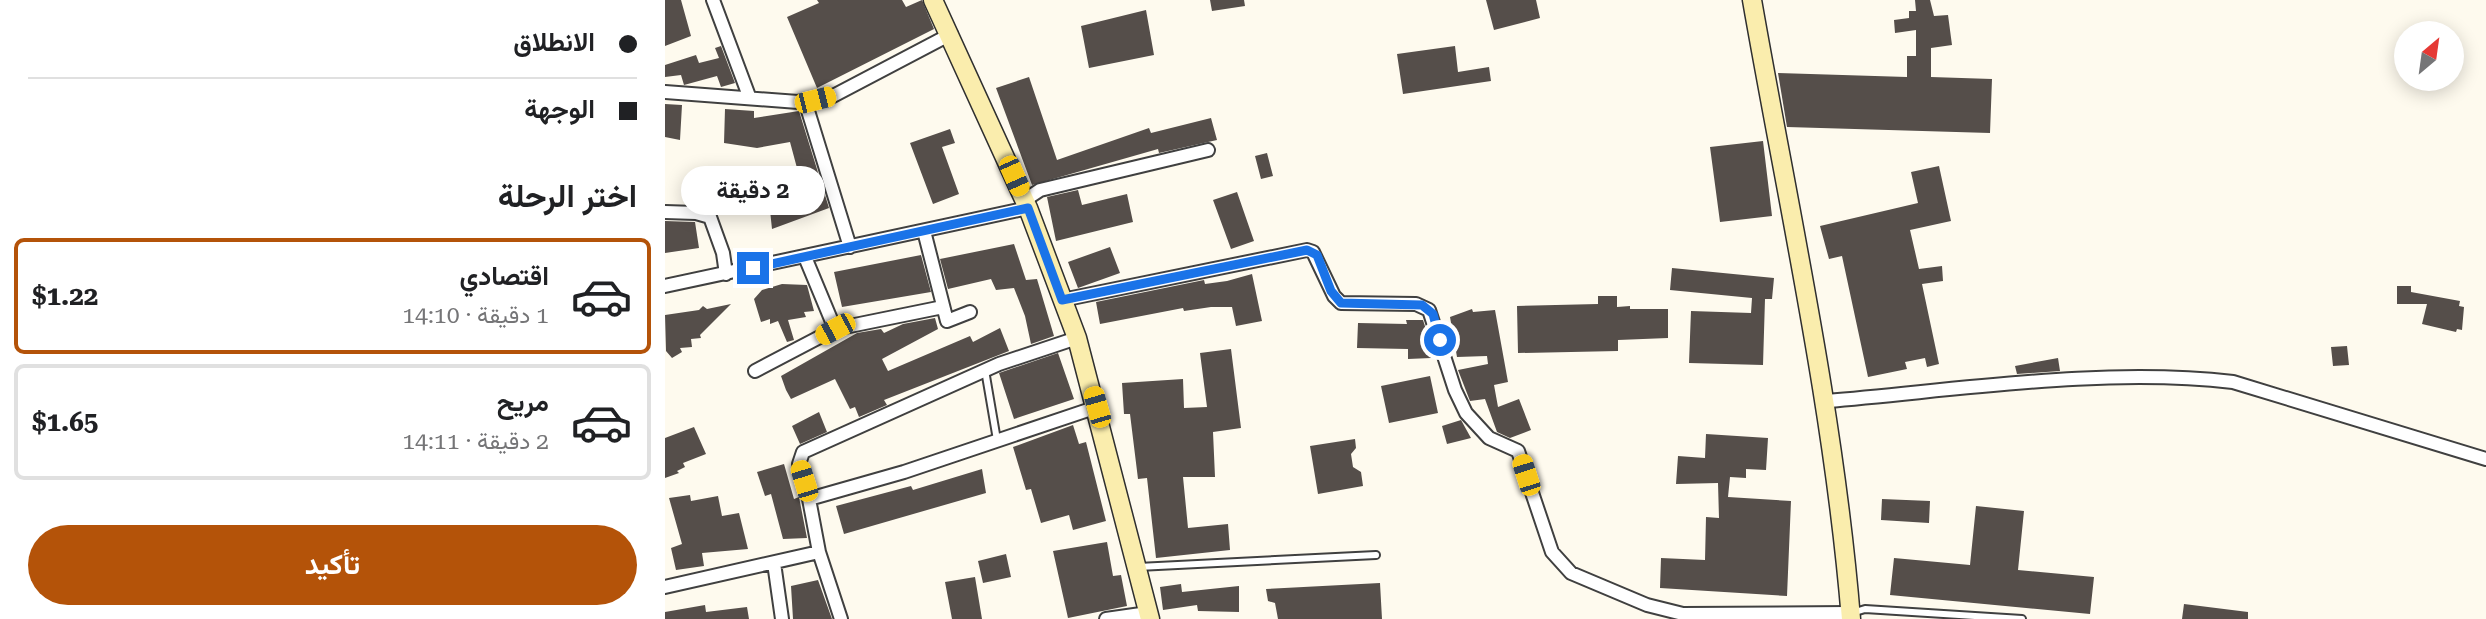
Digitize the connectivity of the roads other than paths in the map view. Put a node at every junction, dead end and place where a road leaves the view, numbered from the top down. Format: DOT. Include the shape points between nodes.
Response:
graph roads {
  1 [pos="713,0"];
  2 [pos="933,0"];
  3 [pos="1752,0"];
  4 [pos="951,34"];
  5 [pos="665,92"];
  6 [pos="749,96"];
  7 [pos="805,101"];
  8 [pos="1208,150"];
  9 [pos="1027,204"];
  10 [pos="665,212"];
  11 [pos="924,231"];
  12 [pos="850,247"];
  13 [pos="805,257"];
  14 [pos="726,274"];
  15 [pos="665,286"];
  16 [pos="1062,300"];
  17 [pos="943,307"];
  18 [pos="970,312"];
  19 [pos="835,329"];
  20 [pos="1077,338"];
  21 [pos="985,370"];
  22 [pos="755,372"];
  23 [pos="1827,401"];
  24 [pos="1097,407"];
  25 [pos="997,440"];
  26 [pos="2486,459"];
  27 [pos="809,499"];
  28 [pos="819,552"];
  29 [pos="1376,555"];
  30 [pos="774,564"];
  31 [pos="1137,567"];
  32 [pos="665,587"];
  33 [pos="1149,616"];
  34 [pos="1851,616"];
  35 [pos="782,619"];
  36 [pos="841,619"];
  37 [pos="1107,619"];
  38 [pos="2022,619"];
  1 -- 6 [label="street"];
  2 -- 4 [label="street"];
  3 -- 23 [label="street"];
  4 -- 7 [label="street" via="833,96"];
  4 -- 9 [label="street"];
  5 -- 6 [label="street"];
  6 -- 7 [label="street"];
  7 -- 12 [label="street"];
  8 -- 9 [label="street" via="1040,190"];
  9 -- 11 [label="street"];
  9 -- 16 [label="street"];
  10 -- 14 [label="street" via="710,217"];
  11 -- 12 [label="street"];
  11 -- 17 [label="street"];
  12 -- 13 [label="street"];
  13 -- 14 [label="street"];
  13 -- 19 [label="street"];
  14 -- 15 [label="street"];
  16 -- 20 [label="street"];
  16 -- 34 [label="street" via="1313,252 1341,303 1416,304 1429,310 1460,402 1489,438 1518,452 1552,552 1563,568 1647,605 1683,614"];
  17 -- 18 [label="street" via="947,321"];
  17 -- 19 [label="street"];
  19 -- 22 [label="street"];
  20 -- 21 [label="street"];
  20 -- 24 [label="street"];
  21 -- 25 [label="lane"];
  21 -- 27 [label="street" via="803,452 799,464"];
  23 -- 26 [label="street" via="2137,375 2195,378 2234,382"];
  23 -- 34 [label="street"];
  24 -- 25 [label="street"];
  24 -- 31 [label="street"];
  25 -- 27 [label="street"];
  27 -- 28 [label="street"];
  28 -- 30 [label="street"];
  28 -- 36 [label="street"];
  29 -- 31 [label="lane"];
  30 -- 32 [label="street"];
  30 -- 35 [label="street"];
  31 -- 33 [label="street"];
  33 -- 37 [label="street"];
  34 -- 38 [label="lane" via="1865,610"];
}
